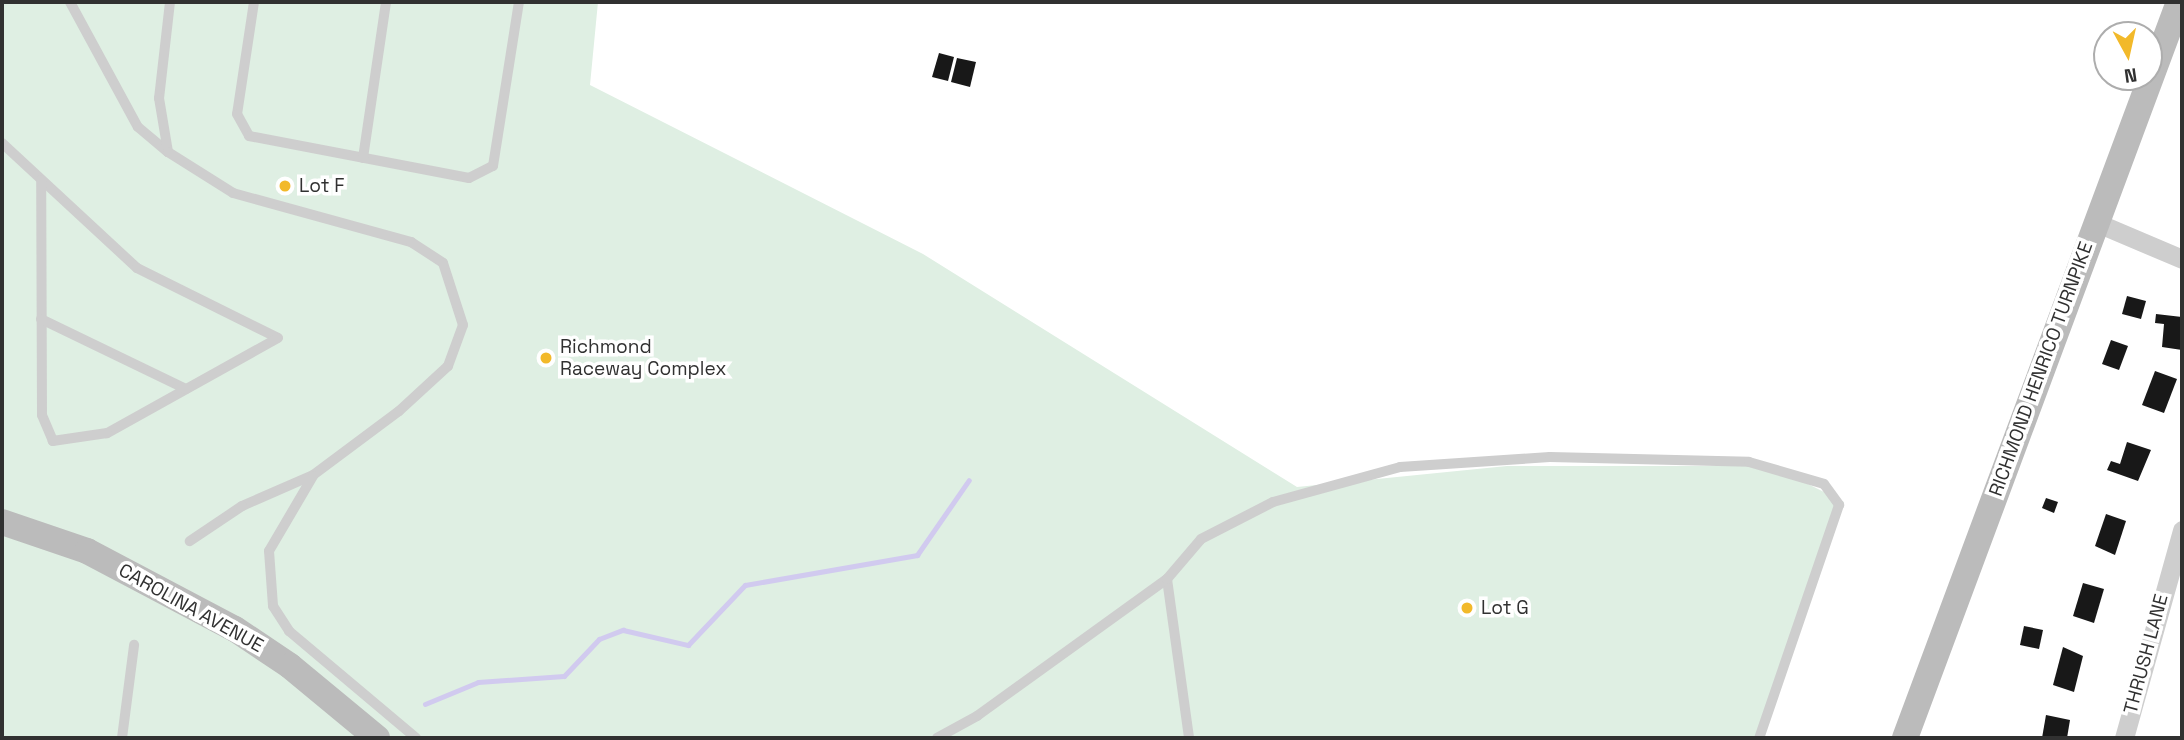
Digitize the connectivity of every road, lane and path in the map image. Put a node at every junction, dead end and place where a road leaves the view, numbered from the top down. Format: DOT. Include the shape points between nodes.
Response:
graph roads {
  1 [pos="70,2"];
  2 [pos="170,2"];
  3 [pos="254,2"];
  4 [pos="386,2"];
  5 [pos="519,2"];
  6 [pos="2179,2"];
  7 [pos="2,143"];
  8 [pos="168,152"];
  9 [pos="363,158"];
  10 [pos="41,180"];
  11 [pos="2095,222"];
  12 [pos="2182,259"];
  13 [pos="41,320"];
  14 [pos="187,389"];
  15 [pos="313,475"];
  16 [pos="2,522"];
  17 [pos="2182,530"];
  18 [pos="190,541"];
  19 [pos="1167,579"];
  20 [pos="134,645"];
  21 [pos="370,732"];
  22 [pos="122,738"];
  23 [pos="416,738"];
  24 [pos="937,738"];
  25 [pos="1188,738"];
  26 [pos="1759,738"];
  27 [pos="1905,738"];
  28 [pos="2124,738"];
  1 -- 8 [label="lane" via="138,127"];
  2 -- 8 [label="lane" via="159,98"];
  3 -- 9 [label="lane" via="239,126 248,136"];
  4 -- 9 [label="lane"];
  5 -- 9 [label="lane" via="493,166 470,178"];
  6 -- 11 [label="main road, RICHMOND HENRICO TURNPIKE"];
  7 -- 10 [label="lane"];
  8 -- 15 [label="lane" via="233,193 411,242 443,263 457,293 463,325 448,366"];
  10 -- 13 [label="lane"];
  10 -- 14 [label="lane" via="137,268 278,338"];
  11 -- 12 [label="street"];
  11 -- 27 [label="main road, RICHMOND HENRICO TURNPIKE"];
  13 -- 14 [label="lane"];
  13 -- 14 [label="lane" via="42,415 53,441 107,433"];
  15 -- 18 [label="lane" via="242,506"];
  15 -- 23 [label="lane" via="269,551 272,606 289,631"];
  16 -- 21 [label="main road, CAROLINA AVENUE" via="87,551 235,629"];
  17 -- 28 [label="street, THRUSH LANE"];
  19 -- 24 [label="lane" via="976,716"];
  19 -- 25 [label="lane"];
  19 -- 26 [label="lane" via="1202,539 1273,502 1400,467 1550,457 1749,462 1824,484 1839,505"];
  20 -- 22 [label="lane"];
}
